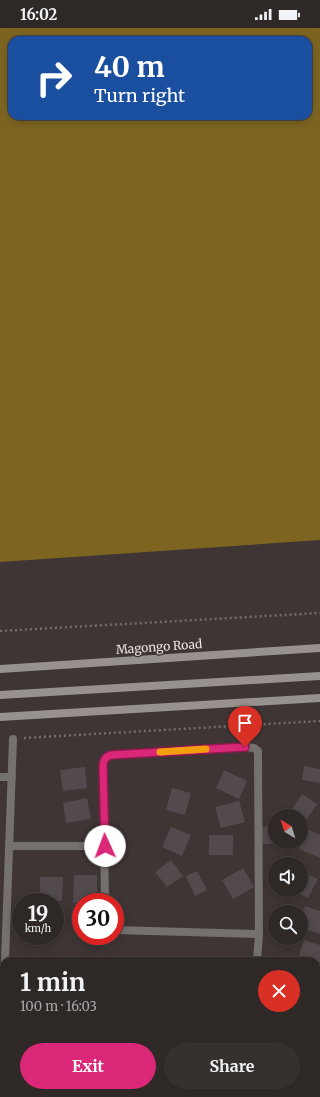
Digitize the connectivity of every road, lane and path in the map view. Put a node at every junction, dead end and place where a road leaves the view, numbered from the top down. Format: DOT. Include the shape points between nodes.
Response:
graph roads {
  1 [pos="320,613"];
  2 [pos="0,631"];
  3 [pos="320,648"];
  4 [pos="0,669"];
  5 [pos="320,676"];
  6 [pos="0,695"];
  7 [pos="320,698"];
  8 [pos="0,717"];
  9 [pos="320,722"];
  10 [pos="13,739"];
  11 [pos="0,777"];
  12 [pos="12,777"];
  13 [pos="9,846"];
  14 [pos="105,846"];
  15 [pos="105,893"];
  16 [pos="124,930"];
  17 [pos="259,934"];
  18 [pos="5,957"];
  19 [pos="257,957"];
  1 -- 2 [label="path"];
  3 -- 4 [label="main road, Magongo Road"];
  5 -- 6 [label="main road"];
  7 -- 8 [label="main road"];
  9 -- 10 [label="path"];
  10 -- 12 [label="street"];
  11 -- 12 [label="street"];
  12 -- 13 [label="street"];
  13 -- 14 [label="street"];
  13 -- 18 [label="street"];
  14 -- 15 [label="street"];
  14 -- 17 [label="street" via="103,761 106,757 254,748 258,751"];
  16 -- 17 [label="street"];
  17 -- 19 [label="street"];
}
